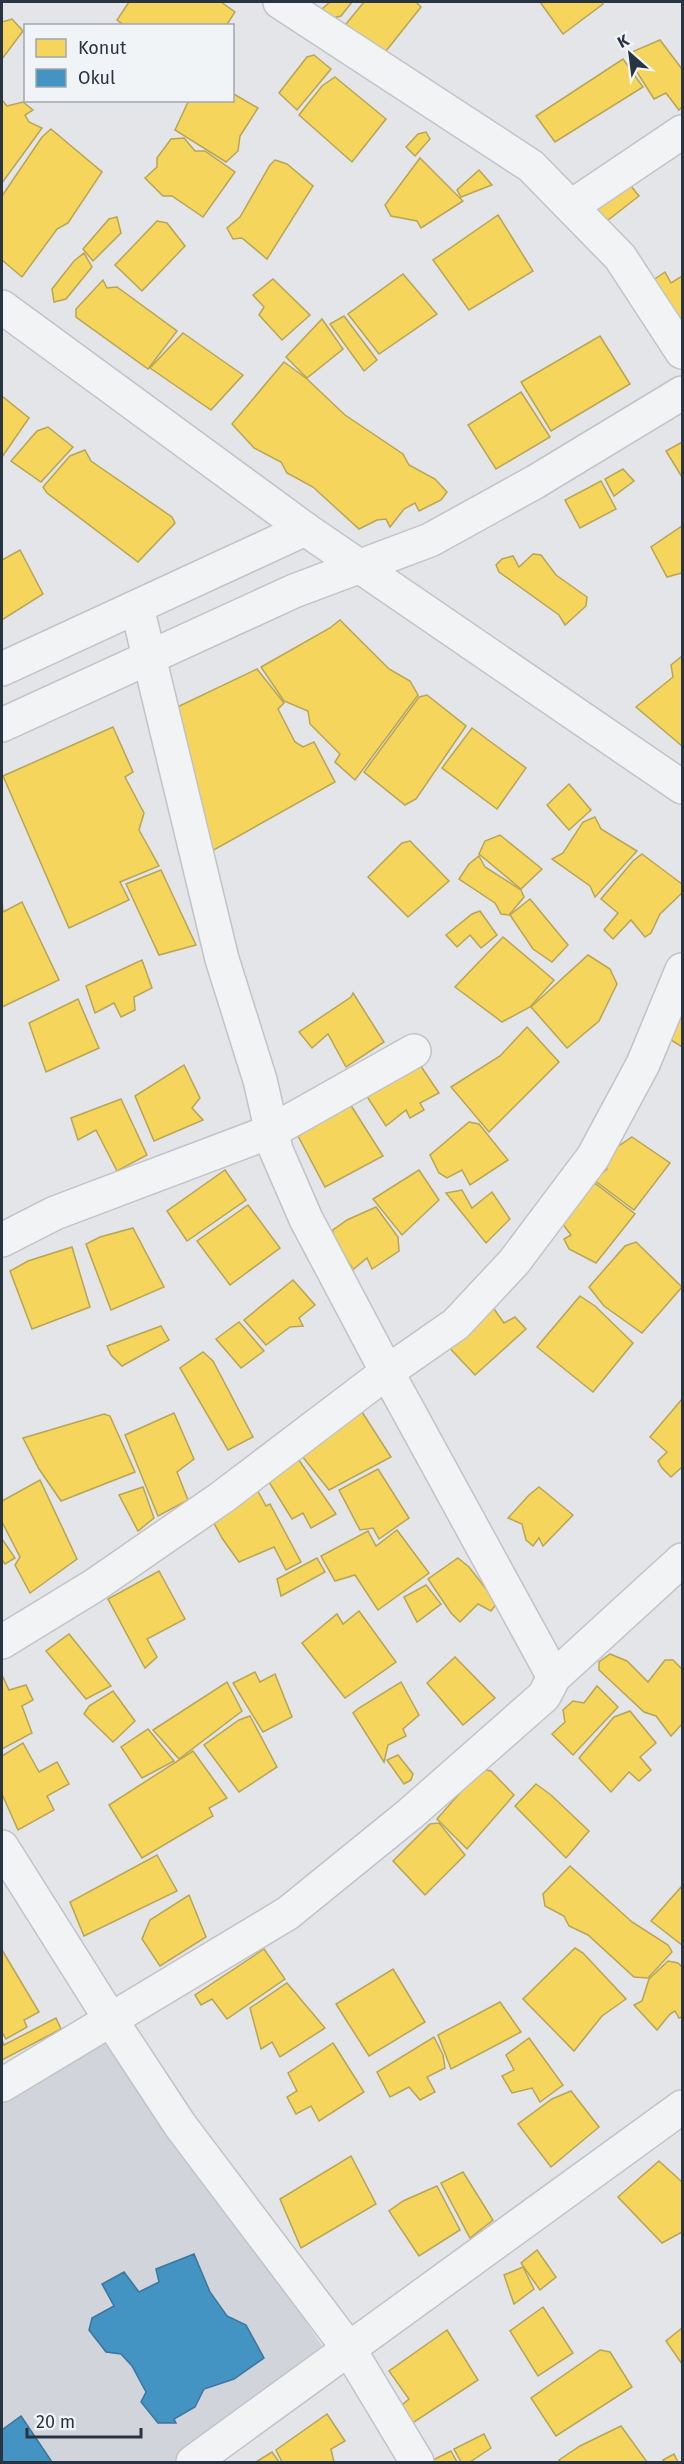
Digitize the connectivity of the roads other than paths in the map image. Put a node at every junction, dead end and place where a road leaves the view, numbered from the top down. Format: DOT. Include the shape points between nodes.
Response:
graph roads {
  1 [pos="280,2"];
  2 [pos="682,132"];
  3 [pos="572,206"];
  4 [pos="2,307"];
  5 [pos="682,352"];
  6 [pos="682,393"];
  7 [pos="305,529"];
  8 [pos="362,567"];
  9 [pos="137,607"];
  10 [pos="149,657"];
  11 [pos="2,669"];
  12 [pos="2,724"];
  13 [pos="682,787"];
  14 [pos="682,970"];
  15 [pos="414,1051"];
  16 [pos="272,1131"];
  17 [pos="2,1240"];
  18 [pos="387,1372"];
  19 [pos="682,1560"];
  20 [pos="2,1642"];
  21 [pos="554,1677"];
  22 [pos="2,1847"];
  23 [pos="111,2020"];
  24 [pos="2,2085"];
  25 [pos="682,2107"];
  26 [pos="348,2349"];
  27 [pos="193,2463"];
  28 [pos="417,2463"];
  1 -- 3 [label="street" via="531,165"];
  2 -- 3 [label="street"];
  3 -- 5 [label="street" via="620,257"];
  4 -- 7 [label="street"];
  6 -- 8 [label="street" via="430,540"];
  7 -- 8 [label="street"];
  7 -- 9 [label="street"];
  8 -- 10 [label="street" via="294,591"];
  8 -- 13 [label="street"];
  9 -- 10 [label="street"];
  9 -- 11 [label="street"];
  10 -- 12 [label="street"];
  10 -- 16 [label="street" via="222,959"];
  14 -- 18 [label="street" via="644,1064 593,1156 514,1262 456,1324"];
  15 -- 16 [label="street"];
  16 -- 17 [label="street" via="55,1213"];
  16 -- 18 [label="street" via="276,1150 306,1219"];
  18 -- 20 [label="street" via="221,1498 95,1585"];
  18 -- 21 [label="street"];
  19 -- 21 [label="street"];
  21 -- 23 [label="street" via="544,1696 410,1814 288,1912"];
  22 -- 23 [label="street"];
  23 -- 24 [label="street"];
  23 -- 26 [label="street" via="180,2125"];
  25 -- 26 [label="street"];
  26 -- 27 [label="street"];
  26 -- 28 [label="street"];
}
